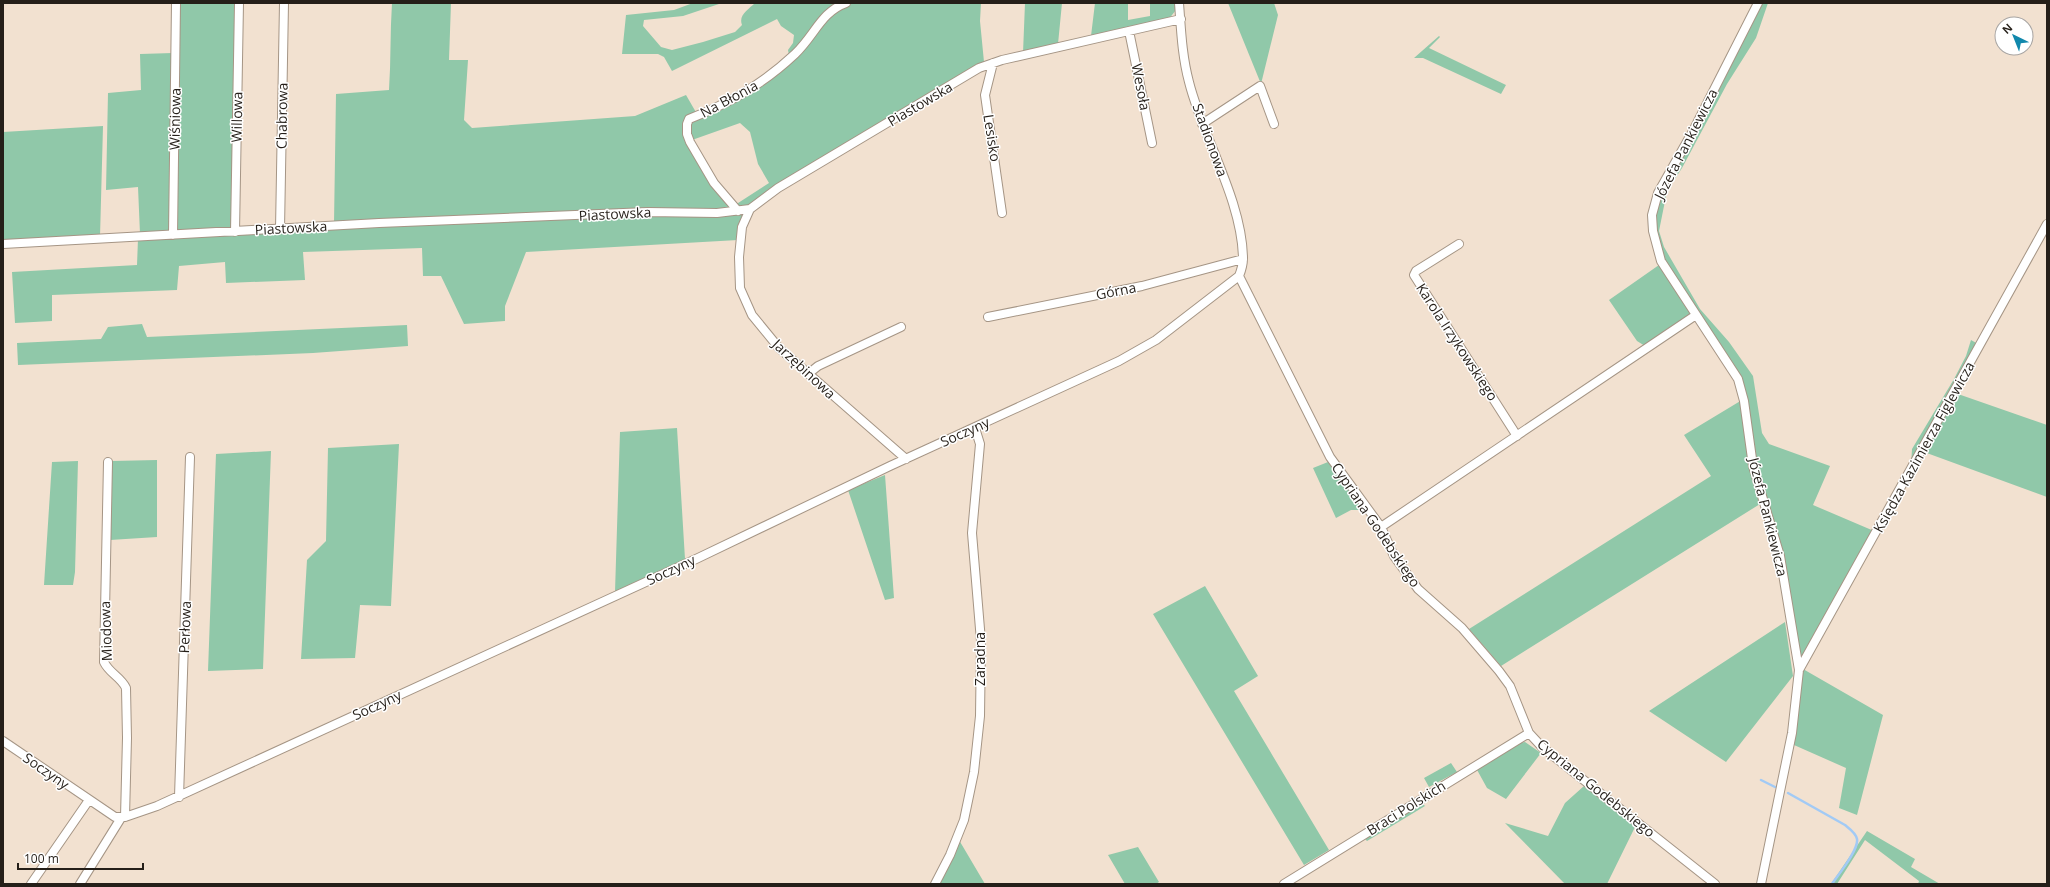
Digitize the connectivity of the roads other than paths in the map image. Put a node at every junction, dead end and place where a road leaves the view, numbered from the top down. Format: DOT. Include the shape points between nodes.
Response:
graph roads {
  1 [pos="176,3"];
  2 [pos="239,3"];
  3 [pos="284,3"];
  4 [pos="846,3"];
  5 [pos="1180,3"];
  6 [pos="1758,3"];
  7 [pos="1181,19"];
  8 [pos="1129,31"];
  9 [pos="993,63"];
  10 [pos="1202,124"];
  11 [pos="1274,124"];
  12 [pos="1152,143"];
  13 [pos="750,210"];
  14 [pos="738,211"];
  15 [pos="1002,214"];
  16 [pos="2047,224"];
  17 [pos="280,229"];
  18 [pos="235,232"];
  19 [pos="173,235"];
  20 [pos="3,244"];
  21 [pos="1459,244"];
  22 [pos="1244,259"];
  23 [pos="1239,276"];
  24 [pos="1696,315"];
  25 [pos="988,316"];
  26 [pos="901,327"];
  27 [pos="808,374"];
  28 [pos="976,428"];
  29 [pos="1517,436"];
  30 [pos="190,457"];
  31 [pos="906,459"];
  32 [pos="108,462"];
  33 [pos="1380,527"];
  34 [pos="1799,670"];
  35 [pos="1529,732"];
  36 [pos="3,740"];
  37 [pos="179,797"];
  38 [pos="89,800"];
  39 [pos="123,818"];
  40 [pos="31,884"];
  41 [pos="80,884"];
  42 [pos="935,884"];
  43 [pos="1284,884"];
  44 [pos="1715,884"];
  45 [pos="1761,884"];
  1 -- 19 [label="street, Wiśniowa"];
  2 -- 18 [label="street, Willowa"];
  3 -- 17 [label="street, Chabrowa"];
  4 -- 14 [label="street, Na Błonia" via="830,11 807,41 762,82 728,102 689,119 687,129 690,142 714,183"];
  5 -- 7 [label="street, Stadionowa"];
  6 -- 24 [label="street, Józefa Pankiewicza" via="1693,131 1658,193 1652,215 1653,231 1661,260"];
  7 -- 8 [label="street, Piastowska"];
  7 -- 10 [label="street, Stadionowa" via="1188,81"];
  8 -- 9 [label="street, Piastowska"];
  8 -- 12 [label="street, Wesoła"];
  9 -- 13 [label="street, Piastowska" via="979,68 778,188"];
  9 -- 15 [label="street, Lesisko" via="985,94"];
  10 -- 11 [label="street" via="1260,86"];
  10 -- 22 [label="street, Stadionowa" via="1222,172 1237,222"];
  13 -- 14 [label="street, Piastowska"];
  13 -- 27 [label="street, Jarzębinowa" via="742,227 739,257 740,288 752,315 779,348"];
  14 -- 17 [label="street, Piastowska" via="648,212"];
  16 -- 34 [label="street, Księdza Kazimierza Figlewicza"];
  17 -- 18 [label="street, Piastowska"];
  18 -- 19 [label="street, Piastowska"];
  19 -- 20 [label="street, Piastowska"];
  21 -- 29 [label="street, Karola Irzykowskiego" via="1416,270 1414,275"];
  22 -- 23 [label="street, Stadionowa"];
  22 -- 25 [label="street, Górna" via="1142,286"];
  23 -- 28 [label="street, Soczyny" via="1156,340 1119,361"];
  23 -- 33 [label="street, Cypriana Godebskiego" via="1330,457"];
  24 -- 29 [label="street"];
  24 -- 34 [label="street, Józefa Pankiewicza" via="1738,379 1744,401 1753,466 1780,556"];
  26 -- 27 [label="street" via="818,366"];
  27 -- 31 [label="street, Jarzębinowa"];
  28 -- 31 [label="street, Soczyny"];
  28 -- 42 [label="street, Zaradna" via="980,444 972,533 981,641 980,716 974,772 964,820"];
  29 -- 33 [label="street"];
  30 -- 37 [label="street, Perłowa"];
  31 -- 37 [label="street, Soczyny" via="696,559"];
  32 -- 39 [label="street, Miodowa" via="104,662 126,688 127,738"];
  33 -- 35 [label="street, Cypriana Godebskiego" via="1394,556 1418,589 1462,628 1506,681"];
  34 -- 45 [label="street, Józefa Pankiewicza" via="1792,733"];
  35 -- 43 [label="street, Braci Polskich"];
  35 -- 44 [label="street, Cypriana Godebskiego" via="1542,747"];
  36 -- 38 [label="street, Soczyny"];
  37 -- 39 [label="street, Soczyny"];
  38 -- 39 [label="street, Soczyny" via="110,814"];
  38 -- 40 [label="street"];
  39 -- 41 [label="street"];
}
